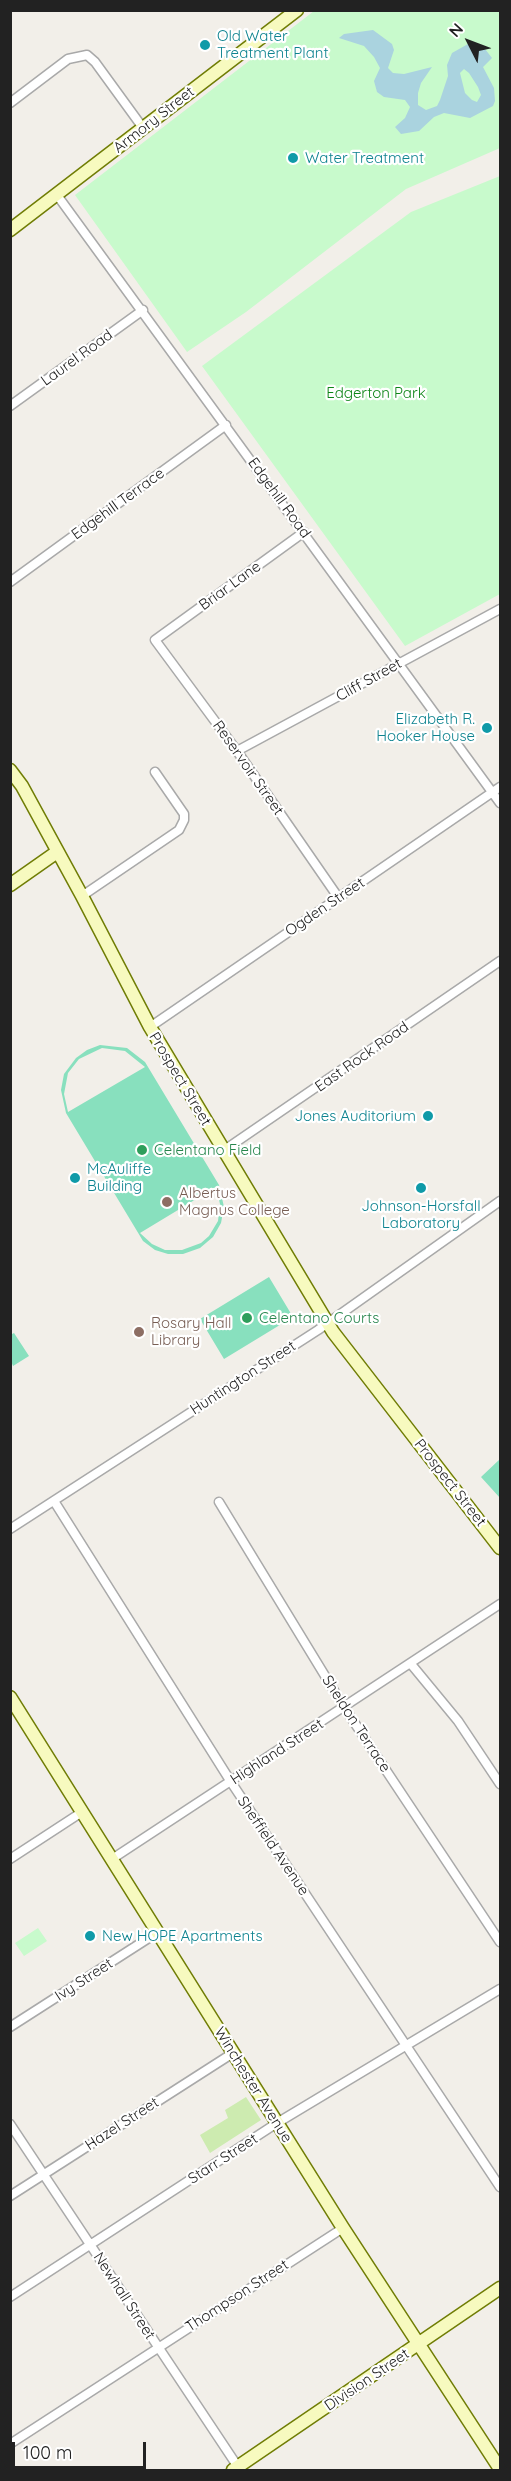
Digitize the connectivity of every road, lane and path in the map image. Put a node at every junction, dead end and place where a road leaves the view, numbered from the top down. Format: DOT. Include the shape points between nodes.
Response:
graph roads {
  1 [pos="297,10"];
  2 [pos="10,103"];
  3 [pos="143,128"];
  4 [pos="57,195"];
  5 [pos="10,230"];
  6 [pos="143,310"];
  7 [pos="10,406"];
  8 [pos="226,425"];
  9 [pos="304,532"];
  10 [pos="10,582"];
  11 [pos="501,609"];
  12 [pos="155,640"];
  13 [pos="400,664"];
  14 [pos="237,751"];
  15 [pos="10,770"];
  16 [pos="155,772"];
  17 [pos="497,790"];
  18 [pos="501,803"];
  19 [pos="57,852"];
  20 [pos="10,885"];
  21 [pos="82,896"];
  22 [pos="338,897"];
  23 [pos="501,961"];
  24 [pos="150,1027"];
  25 [pos="223,1151"];
  26 [pos="501,1201"];
  27 [pos="328,1323"];
  28 [pos="54,1501"];
  29 [pos="219,1502"];
  30 [pos="10,1529"];
  31 [pos="501,1548"];
  32 [pos="501,1604"];
  33 [pos="411,1664"];
  34 [pos="10,1697"];
  35 [pos="344,1707"];
  36 [pos="231,1782"];
  37 [pos="501,1784"];
  38 [pos="82,1812"];
  39 [pos="10,1859"];
  40 [pos="112,1860"];
  41 [pos="158,1932"];
  42 [pos="501,1942"];
  43 [pos="501,1989"];
  44 [pos="10,2027"];
  45 [pos="406,2045"];
  46 [pos="233,2053"];
  47 [pos="10,2124"];
  48 [pos="277,2124"];
  49 [pos="44,2174"];
  50 [pos="501,2187"];
  51 [pos="10,2196"];
  52 [pos="343,2228"];
  53 [pos="91,2244"];
  54 [pos="501,2288"];
  55 [pos="10,2296"];
  56 [pos="418,2345"];
  57 [pos="158,2347"];
  58 [pos="10,2444"];
  59 [pos="236,2469"];
  60 [pos="501,2469"];
  1 -- 3 [label="main road, Armory Street"];
  2 -- 3 [label="street" via="68,59 87,55"];
  3 -- 4 [label="main road, Armory Street"];
  4 -- 5 [label="main road, Armory Street"];
  4 -- 6 [label="street, Edgehill Road"];
  6 -- 7 [label="street, Laurel Road"];
  6 -- 8 [label="street, Edgehill Road"];
  8 -- 9 [label="street, Edgehill Road"];
  8 -- 10 [label="street, Edgehill Terrace"];
  9 -- 12 [label="street, Briar Lane"];
  9 -- 13 [label="street, Edgehill Road"];
  11 -- 13 [label="street, Cliff Street"];
  12 -- 14 [label="street, Reservoir Street"];
  13 -- 14 [label="street, Cliff Street"];
  13 -- 17 [label="street, Edgehill Road"];
  14 -- 22 [label="street, Reservoir Street"];
  15 -- 19 [label="main road, Prospect Street"];
  16 -- 21 [label="street" via="184,814 179,830"];
  17 -- 18 [label="street, Edgehill Road"];
  17 -- 22 [label="street, Ogden Street"];
  19 -- 20 [label="main road"];
  19 -- 21 [label="main road, Prospect Street"];
  21 -- 24 [label="main road, Prospect Street"];
  22 -- 24 [label="street, Ogden Street"];
  23 -- 25 [label="street, East Rock Road"];
  24 -- 25 [label="main road, Prospect Street"];
  25 -- 27 [label="main road, Prospect Street"];
  26 -- 27 [label="street, Huntington Street"];
  27 -- 28 [label="street, Huntington Street"];
  27 -- 31 [label="main road, Prospect Street"];
  28 -- 30 [label="street, Huntington Street"];
  28 -- 36 [label="street, Sheffield Avenue"];
  29 -- 35 [label="street, Sheldon Terrace"];
  32 -- 33 [label="street, Highland Street"];
  33 -- 35 [label="street, Highland Street"];
  33 -- 37 [label="street" via="458,1721"];
  34 -- 38 [label="main road, Winchester Avenue"];
  35 -- 36 [label="street, Highland Street"];
  35 -- 42 [label="street, Sheldon Terrace"];
  36 -- 40 [label="street, Highland Street"];
  36 -- 45 [label="street, Sheffield Avenue"];
  38 -- 39 [label="street"];
  38 -- 40 [label="main road, Winchester Avenue"];
  40 -- 41 [label="main road, Winchester Avenue"];
  41 -- 44 [label="street, Ivy Street"];
  41 -- 46 [label="main road, Winchester Avenue"];
  43 -- 45 [label="street, Starr Street"];
  45 -- 48 [label="street, Starr Street"];
  45 -- 50 [label="street, Sheffield Avenue"];
  46 -- 48 [label="main road, Winchester Avenue"];
  46 -- 49 [label="street, Hazel Street"];
  47 -- 49 [label="street, Newhall Street"];
  48 -- 52 [label="main road, Winchester Avenue"];
  48 -- 53 [label="street, Starr Street"];
  49 -- 51 [label="street, Hazel Street"];
  49 -- 53 [label="street, Newhall Street"];
  52 -- 56 [label="main road, Winchester Avenue"];
  52 -- 57 [label="street, Thompson Street"];
  53 -- 55 [label="street, Starr Street"];
  53 -- 57 [label="street, Newhall Street"];
  54 -- 56 [label="main road, Division Street"];
  56 -- 59 [label="main road, Division Street"];
  56 -- 60 [label="main road, Winchester Avenue"];
  57 -- 58 [label="street, Thompson Street"];
  57 -- 59 [label="street, Newhall Street"];
}
